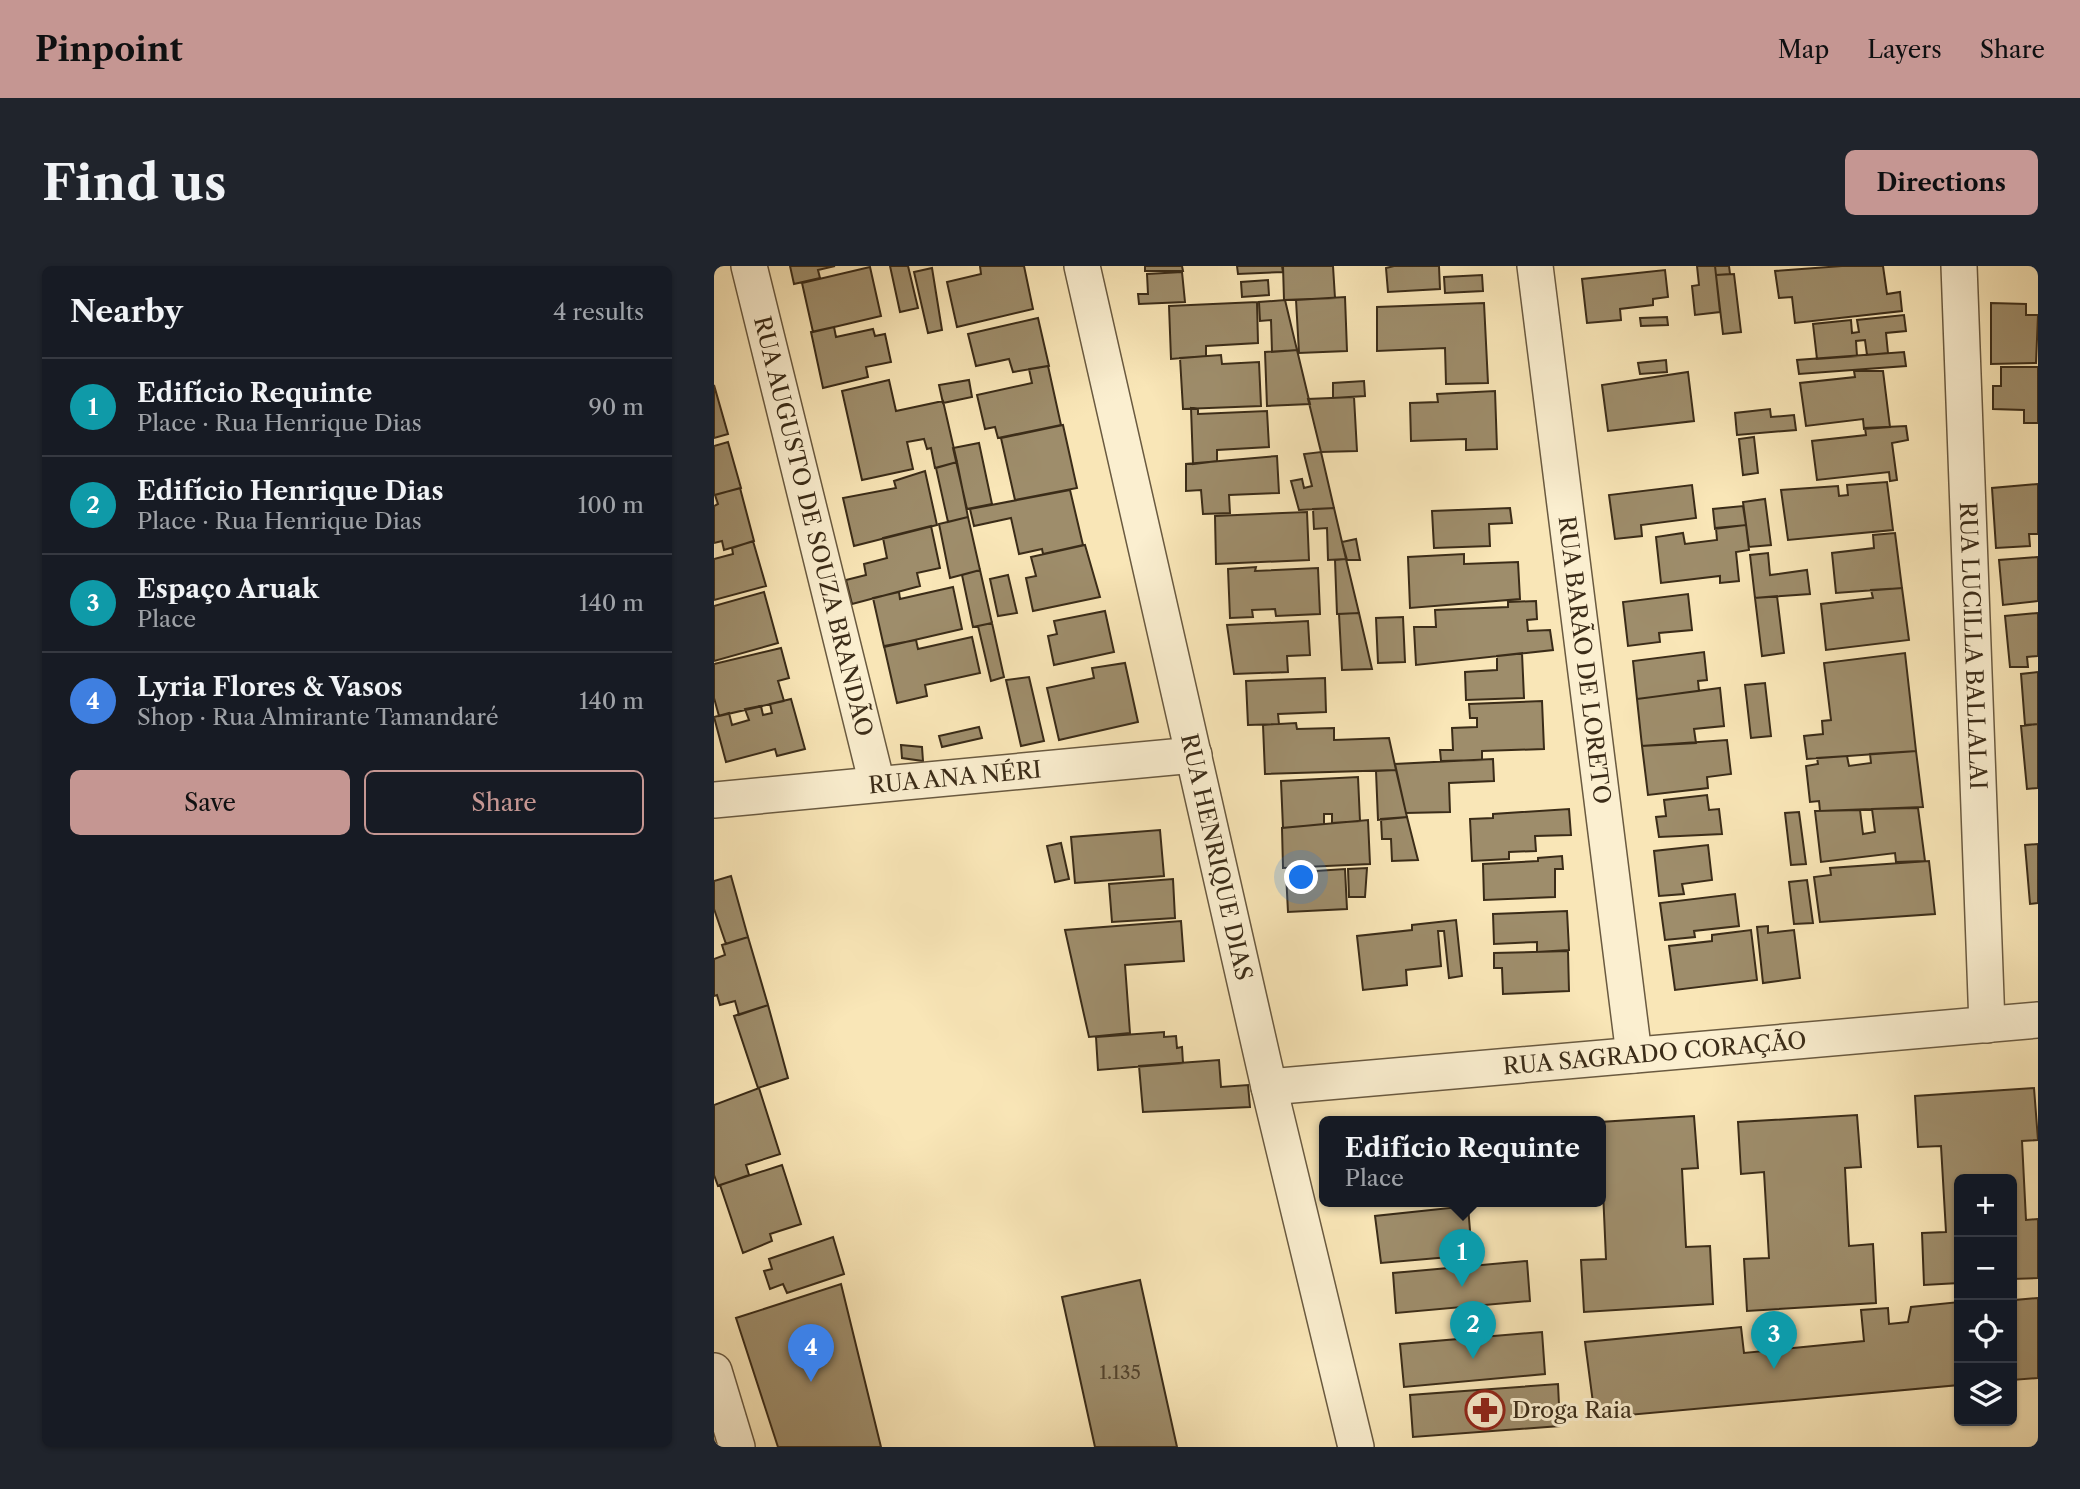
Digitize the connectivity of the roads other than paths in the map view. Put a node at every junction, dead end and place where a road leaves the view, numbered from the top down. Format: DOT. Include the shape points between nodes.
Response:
graph roads {
  1 [pos="749,266"];
  2 [pos="1082,266"];
  3 [pos="1535,266"];
  4 [pos="1959,266"];
  5 [pos="1194,755"];
  6 [pos="877,784"];
  7 [pos="714,800"];
  8 [pos="2038,1020"];
  9 [pos="1987,1025"];
  10 [pos="1634,1055"];
  11 [pos="1269,1087"];
  12 [pos="714,1371"];
  13 [pos="737,1447"];
  14 [pos="1356,1447"];
  1 -- 6 [label="street, RUA AUGUSTO DE SOUZA BRANDÃO"];
  2 -- 5 [label="street, RUA HENRIQUE DIAS"];
  3 -- 10 [label="street, RUA BARÃO DE LORETO"];
  4 -- 9 [label="street, RUA LUCILLA BALLALAI"];
  5 -- 6 [label="street, RUA ANA NÉRI"];
  5 -- 11 [label="street, RUA HENRIQUE DIAS"];
  6 -- 7 [label="street, RUA ANA NÉRI"];
  8 -- 9 [label="street, RUA SAGRADO CORAÇÃO"];
  9 -- 10 [label="street, RUA SAGRADO CORAÇÃO"];
  10 -- 11 [label="street, RUA SAGRADO CORAÇÃO"];
  11 -- 14 [label="street, RUA HENRIQUE DIAS"];
  12 -- 13 [label="street"];
}
